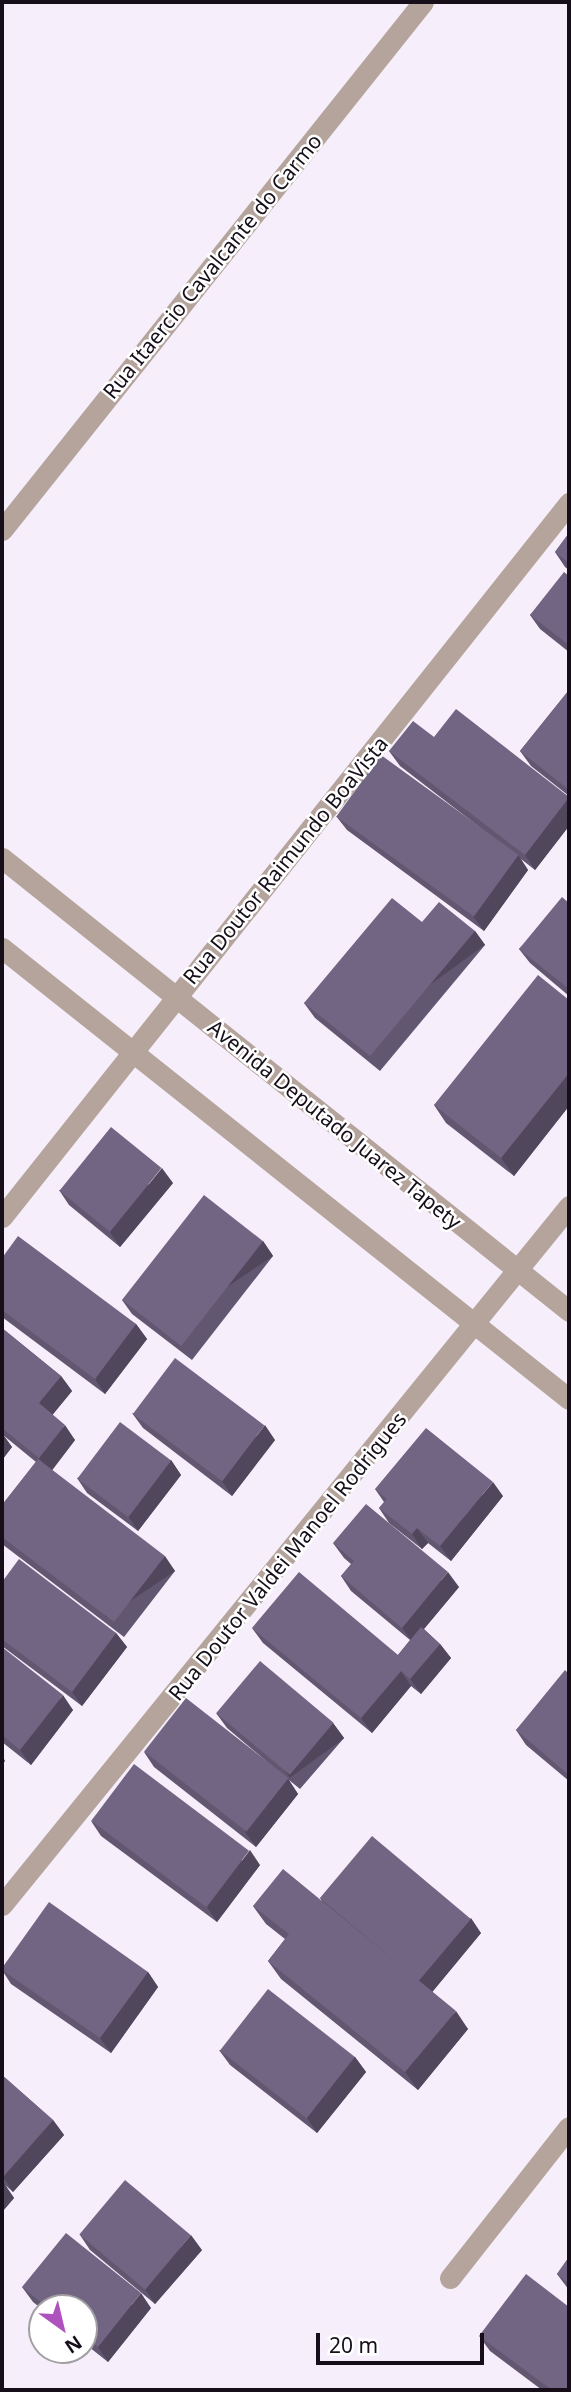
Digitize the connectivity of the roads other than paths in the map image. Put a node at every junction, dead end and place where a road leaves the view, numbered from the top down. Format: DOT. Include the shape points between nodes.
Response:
graph roads {
  1 [pos="422,2"];
  2 [pos="569,503"];
  3 [pos="2,530"];
  4 [pos="2,858"];
  5 [pos="2,948"];
  6 [pos="176,997"];
  7 [pos="131,1050"];
  8 [pos="569,1206"];
  9 [pos="2,1217"];
  10 [pos="518,1270"];
  11 [pos="569,1311"];
  12 [pos="477,1324"];
  13 [pos="569,1399"];
  14 [pos="2,1905"];
  15 [pos="569,2127"];
  16 [pos="450,2278"];
  1 -- 3 [label="street, Rua Itaercio Cavalcante do Carmo"];
  2 -- 6 [label="street, Rua Doutor Raimundo BoaVista"];
  4 -- 6 [label="street, Avenida Deputado Juarez Tapety"];
  5 -- 7 [label="street"];
  6 -- 7 [label="street, Rua Doutor Raimundo BoaVista"];
  6 -- 10 [label="street, Avenida Deputado Juarez Tapety"];
  7 -- 9 [label="street, Rua Doutor Raimundo BoaVista"];
  7 -- 12 [label="street"];
  8 -- 10 [label="street, Rua Doutor Valdei Manoel Rodrigues"];
  10 -- 11 [label="street, Avenida Deputado Juarez Tapety"];
  10 -- 12 [label="street, Rua Doutor Valdei Manoel Rodrigues"];
  12 -- 13 [label="street"];
  12 -- 14 [label="street, Rua Doutor Valdei Manoel Rodrigues"];
  15 -- 16 [label="street"];
}
